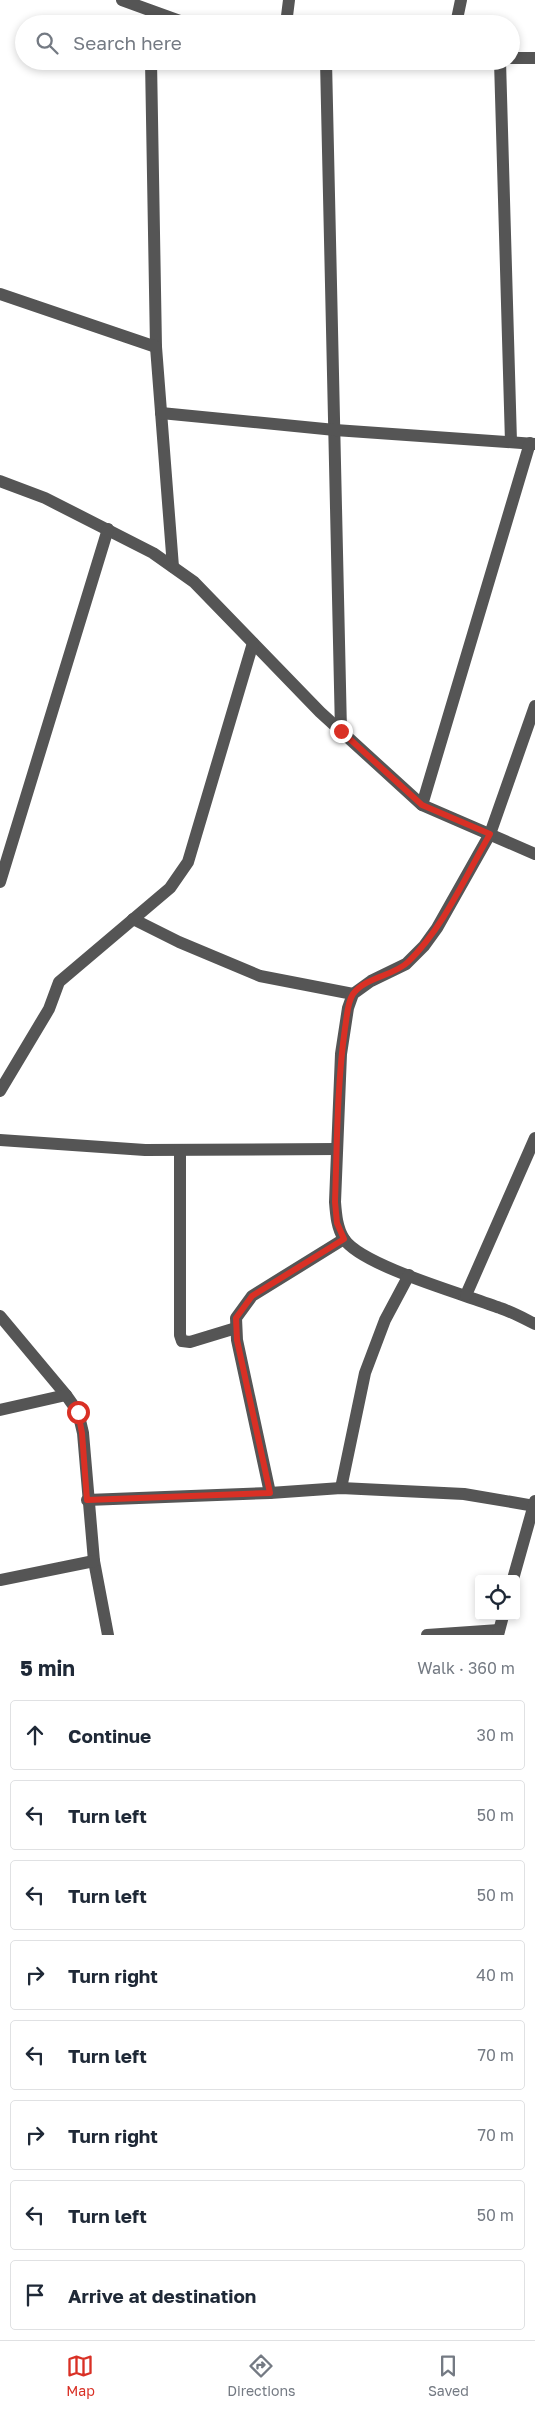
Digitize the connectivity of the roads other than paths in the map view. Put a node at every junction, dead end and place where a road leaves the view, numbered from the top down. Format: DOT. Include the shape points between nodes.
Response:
graph roads {
  1 [pos="123,0"];
  2 [pos="290,0"];
  3 [pos="461,0"];
  4 [pos="146,15"];
  5 [pos="288,15"];
  6 [pos="458,15"];
  7 [pos="520,58"];
  8 [pos="535,58"];
  9 [pos="151,70"];
  10 [pos="326,70"];
  11 [pos="500,70"];
  12 [pos="0,294"];
  13 [pos="156,347"];
  14 [pos="161,413"];
  15 [pos="335,430"];
  16 [pos="511,442"];
  17 [pos="532,443"];
  18 [pos="0,481"];
  19 [pos="108,529"];
  20 [pos="173,567"];
  21 [pos="253,643"];
  22 [pos="535,706"];
  23 [pos="341,731"];
  24 [pos="422,805"];
  25 [pos="490,834"];
  26 [pos="535,854"];
  27 [pos="0,882"];
  28 [pos="133,918"];
  29 [pos="353,994"];
  30 [pos="0,1091"];
  31 [pos="535,1138"];
  32 [pos="0,1140"];
  33 [pos="336,1149"];
  34 [pos="180,1150"];
  35 [pos="344,1239"];
  36 [pos="409,1275"];
  37 [pos="466,1295"];
  38 [pos="0,1316"];
  39 [pos="535,1324"];
  40 [pos="236,1328"];
  41 [pos="66,1395"];
  42 [pos="0,1410"];
  43 [pos="341,1488"];
  44 [pos="270,1493"];
  45 [pos="87,1500"];
  46 [pos="534,1504"];
  47 [pos="94,1561"];
  48 [pos="514,1575"];
  49 [pos="0,1580"];
  50 [pos="502,1620"];
  51 [pos="498,1633"];
  52 [pos="108,1635"];
  53 [pos="427,1635"];
  1 -- 4 [label="street"];
  2 -- 5 [label="street"];
  3 -- 6 [label="street"];
  7 -- 8 [label="street"];
  9 -- 13 [label="street"];
  10 -- 15 [label="street"];
  11 -- 16 [label="street"];
  12 -- 13 [label="street"];
  13 -- 14 [label="street"];
  14 -- 15 [label="street"];
  14 -- 20 [label="street"];
  15 -- 16 [label="street"];
  15 -- 23 [label="street"];
  16 -- 17 [label="street"];
  17 -- 24 [label="street"];
  18 -- 19 [label="street" via="45,498"];
  19 -- 20 [label="street"];
  19 -- 27 [label="street"];
  20 -- 21 [label="street" via="194,582"];
  21 -- 23 [label="street"];
  21 -- 28 [label="street" via="188,862 170,888"];
  22 -- 25 [label="street"];
  23 -- 24 [label="street"];
  24 -- 25 [label="street"];
  25 -- 26 [label="street"];
  25 -- 29 [label="street" via="424,946 406,964"];
  28 -- 29 [label="street" via="178,942 260,976"];
  28 -- 30 [label="street" via="59,982 49,1009"];
  29 -- 33 [label="street" via="341,1054"];
  31 -- 37 [label="street"];
  32 -- 34 [label="street"];
  33 -- 34 [label="street"];
  33 -- 35 [label="street" via="335,1202 337,1223"];
  34 -- 40 [label="street" via="180,1335 182,1341 190,1342"];
  35 -- 36 [label="street" via="356,1252"];
  35 -- 40 [label="street" via="252,1296 236,1318"];
  36 -- 37 [label="street"];
  36 -- 43 [label="street" via="385,1320 364,1373"];
  37 -- 39 [label="street"];
  38 -- 41 [label="street"];
  40 -- 44 [label="street"];
  41 -- 42 [label="street"];
  41 -- 45 [label="street" via="78,1412"];
  43 -- 44 [label="street"];
  43 -- 46 [label="street" via="464,1494"];
  44 -- 45 [label="street"];
  45 -- 47 [label="street"];
  46 -- 48 [label="street"];
  47 -- 49 [label="street"];
  47 -- 52 [label="street"];
  50 -- 51 [label="street"];
  51 -- 53 [label="street"];
}
